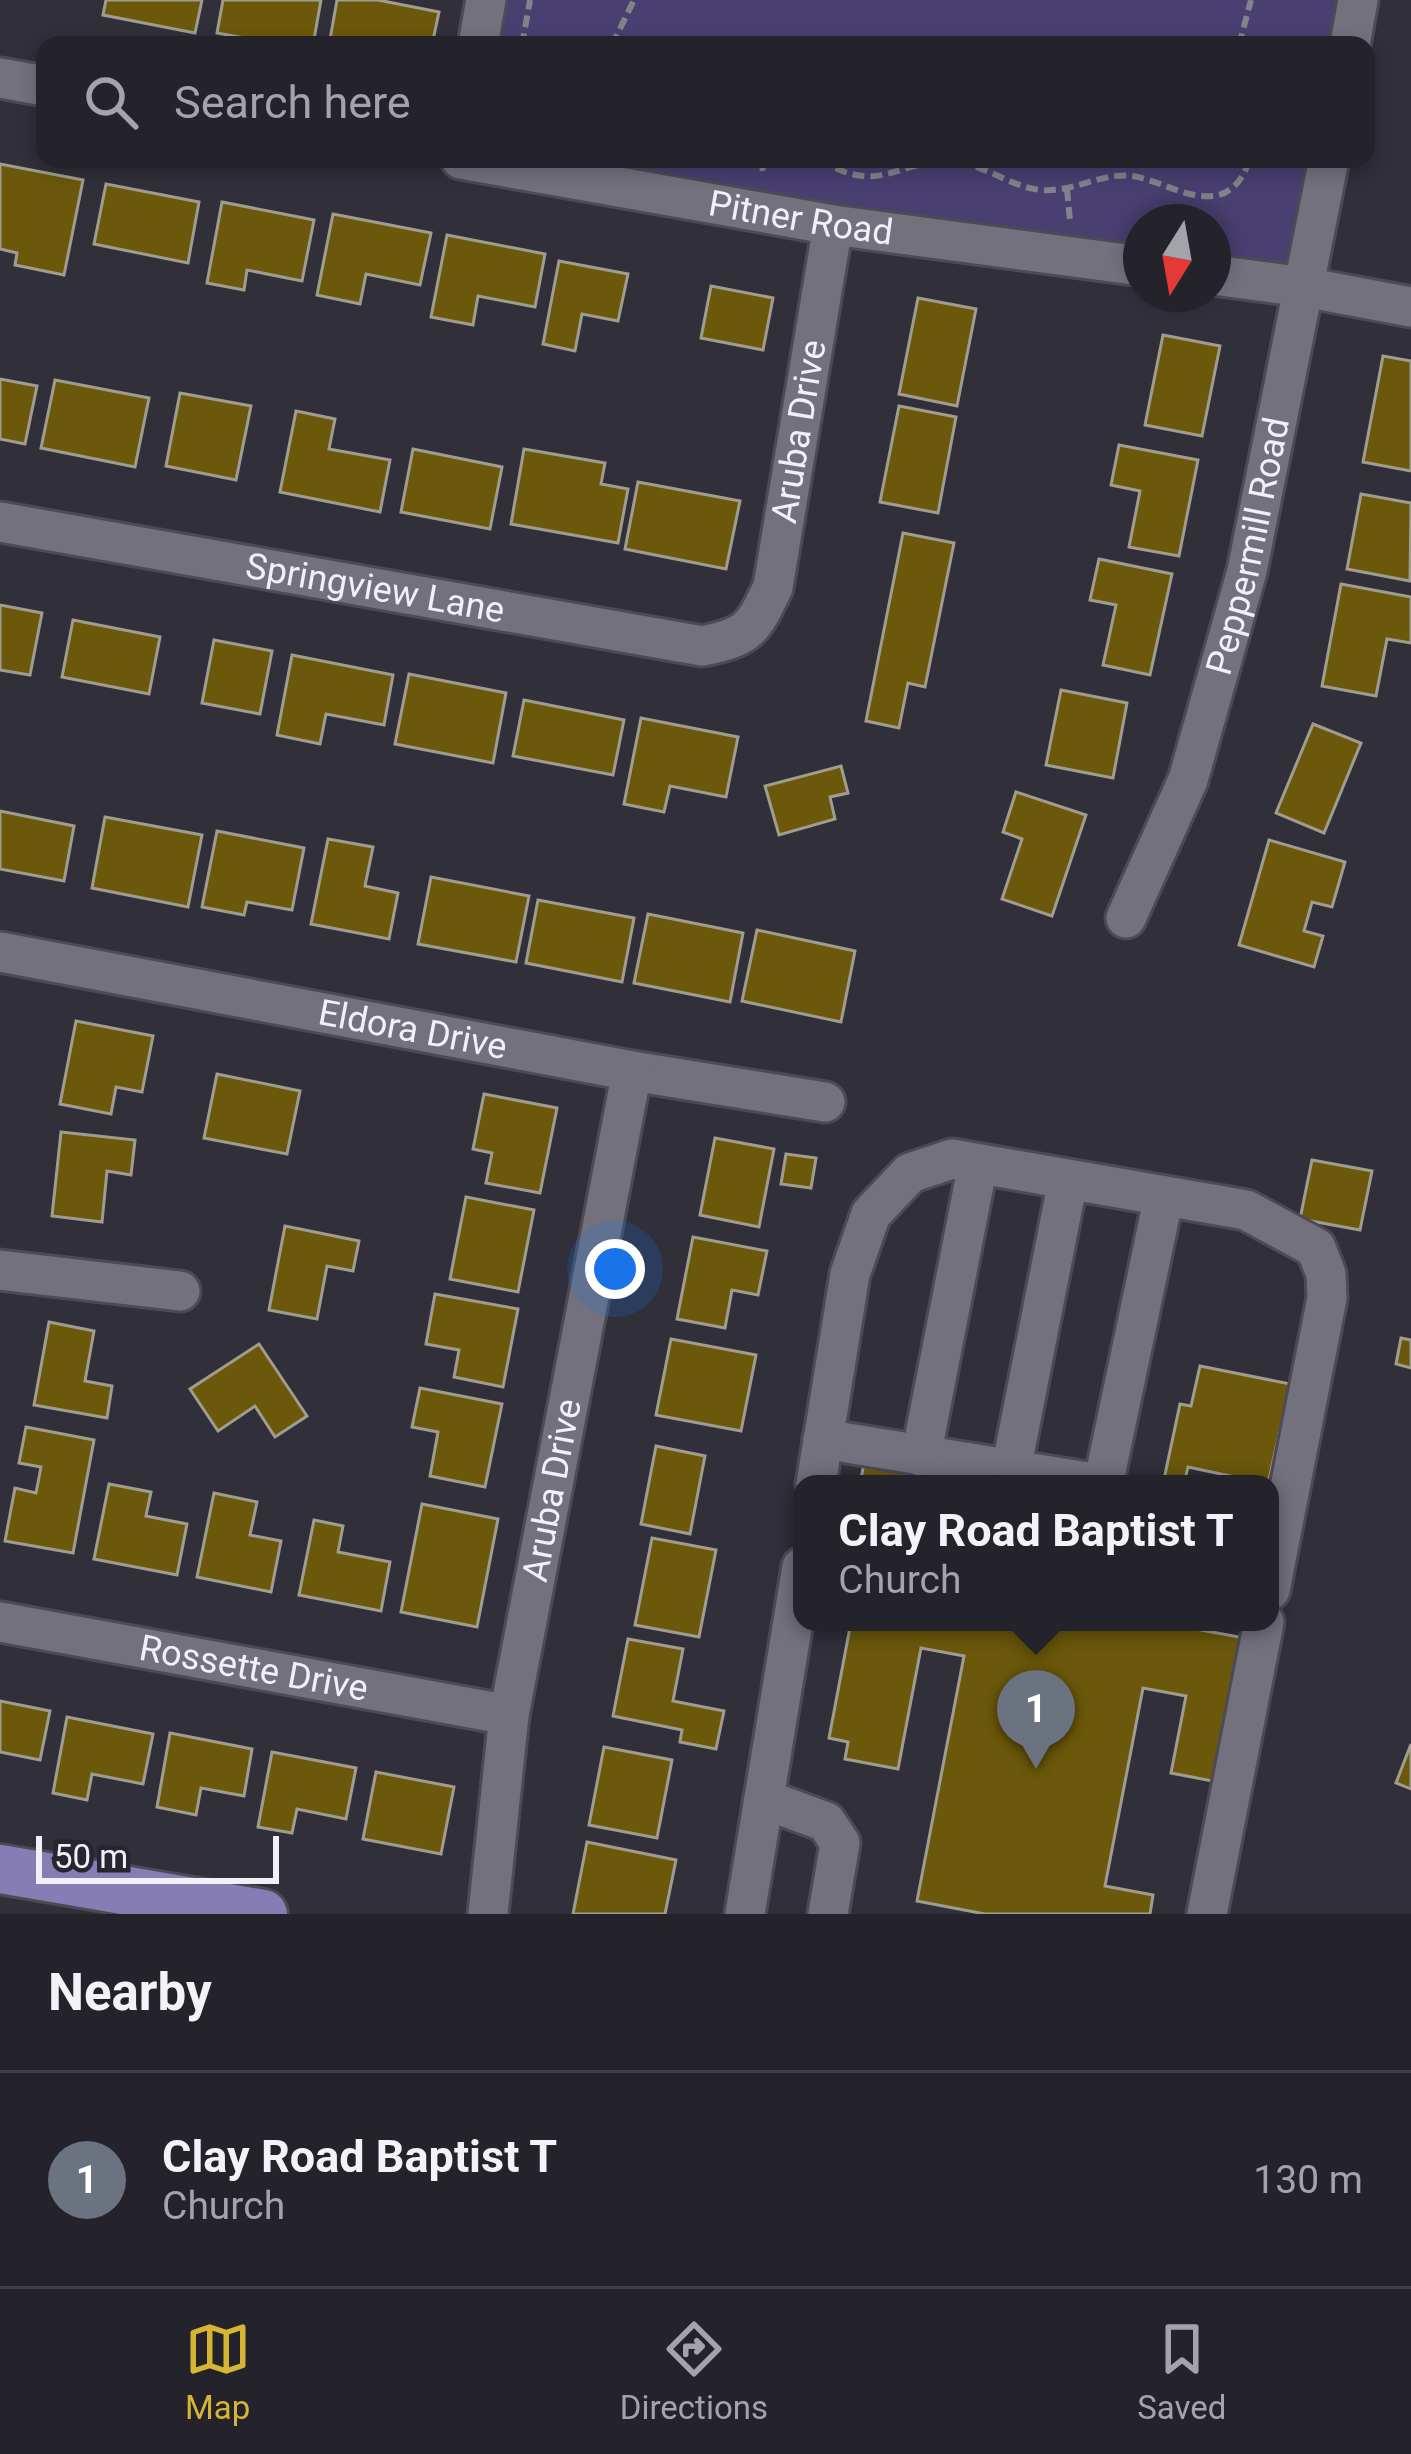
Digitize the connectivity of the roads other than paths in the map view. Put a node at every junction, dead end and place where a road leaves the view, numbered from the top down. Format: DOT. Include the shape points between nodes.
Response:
graph roads {
  1 [pos="486,0"];
  2 [pos="1358,0"];
  3 [pos="480,36"];
  4 [pos="1352,36"];
  5 [pos="0,78"];
  6 [pos="36,84"];
  7 [pos="512,168"];
  8 [pos="1326,168"];
  9 [pos="833,225"];
  10 [pos="1123,264"];
  11 [pos="1231,277"];
  12 [pos="1304,287"];
  13 [pos="1411,307"];
  14 [pos="0,522"];
  15 [pos="747,629"];
  16 [pos="1126,918"];
  17 [pos="0,952"];
  18 [pos="632,1071"];
  19 [pos="825,1102"];
  20 [pos="978,1164"];
  21 [pos="1068,1180"];
  22 [pos="1164,1196"];
  23 [pos="0,1270"];
  24 [pos="179,1291"];
  25 [pos="823,1439"];
  26 [pos="921,1456"];
  27 [pos="1011,1470"];
  28 [pos="817,1475"];
  29 [pos="1043,1475"];
  30 [pos="1103,1475"];
  31 [pos="1279,1544"];
  32 [pos="0,1622"];
  33 [pos="793,1622"];
  34 [pos="1262,1631"];
  35 [pos="509,1715"];
  36 [pos="764,1799"];
  37 [pos="0,1869"];
  38 [pos="262,1914"];
  39 [pos="488,1914"];
  40 [pos="745,1914"];
  41 [pos="828,1914"];
  42 [pos="1207,1914"];
  1 -- 3 [label="street"];
  2 -- 4 [label="street"];
  5 -- 6 [label="street"];
  7 -- 9 [label="street, Pitner Road"];
  8 -- 12 [label="street, Peppermill Road"];
  9 -- 10 [label="street, Pitner Road"];
  9 -- 15 [label="street, Aruba Drive" via="773,587"];
  11 -- 12 [label="street"];
  12 -- 13 [label="street"];
  12 -- 16 [label="street, Peppermill Road" via="1247,571 1194,759"];
  14 -- 15 [label="street, Springview Lane" via="702,646 736,640"];
  17 -- 18 [label="street, Eldora Drive"];
  18 -- 19 [label="street, Eldora Drive"];
  18 -- 35 [label="street, Aruba Drive"];
  20 -- 21 [label="street"];
  20 -- 25 [label="street" via="952,1159 910,1173 871,1214 850,1274"];
  20 -- 26 [label="street"];
  21 -- 22 [label="street"];
  21 -- 27 [label="street"];
  22 -- 30 [label="street"];
  22 -- 31 [label="street" via="1246,1210 1316,1248 1326,1274"];
  23 -- 24 [label="street"];
  25 -- 26 [label="street"];
  25 -- 28 [label="street"];
  26 -- 27 [label="street"];
  27 -- 29 [label="street"];
  32 -- 35 [label="street, Rossette Drive"];
  33 -- 36 [label="street"];
  34 -- 42 [label="street"];
  35 -- 39 [label="street, Aruba Drive"];
  36 -- 40 [label="street"];
  36 -- 41 [label="street" via="826,1822 840,1843"];
  37 -- 38 [label="main road"];
}
